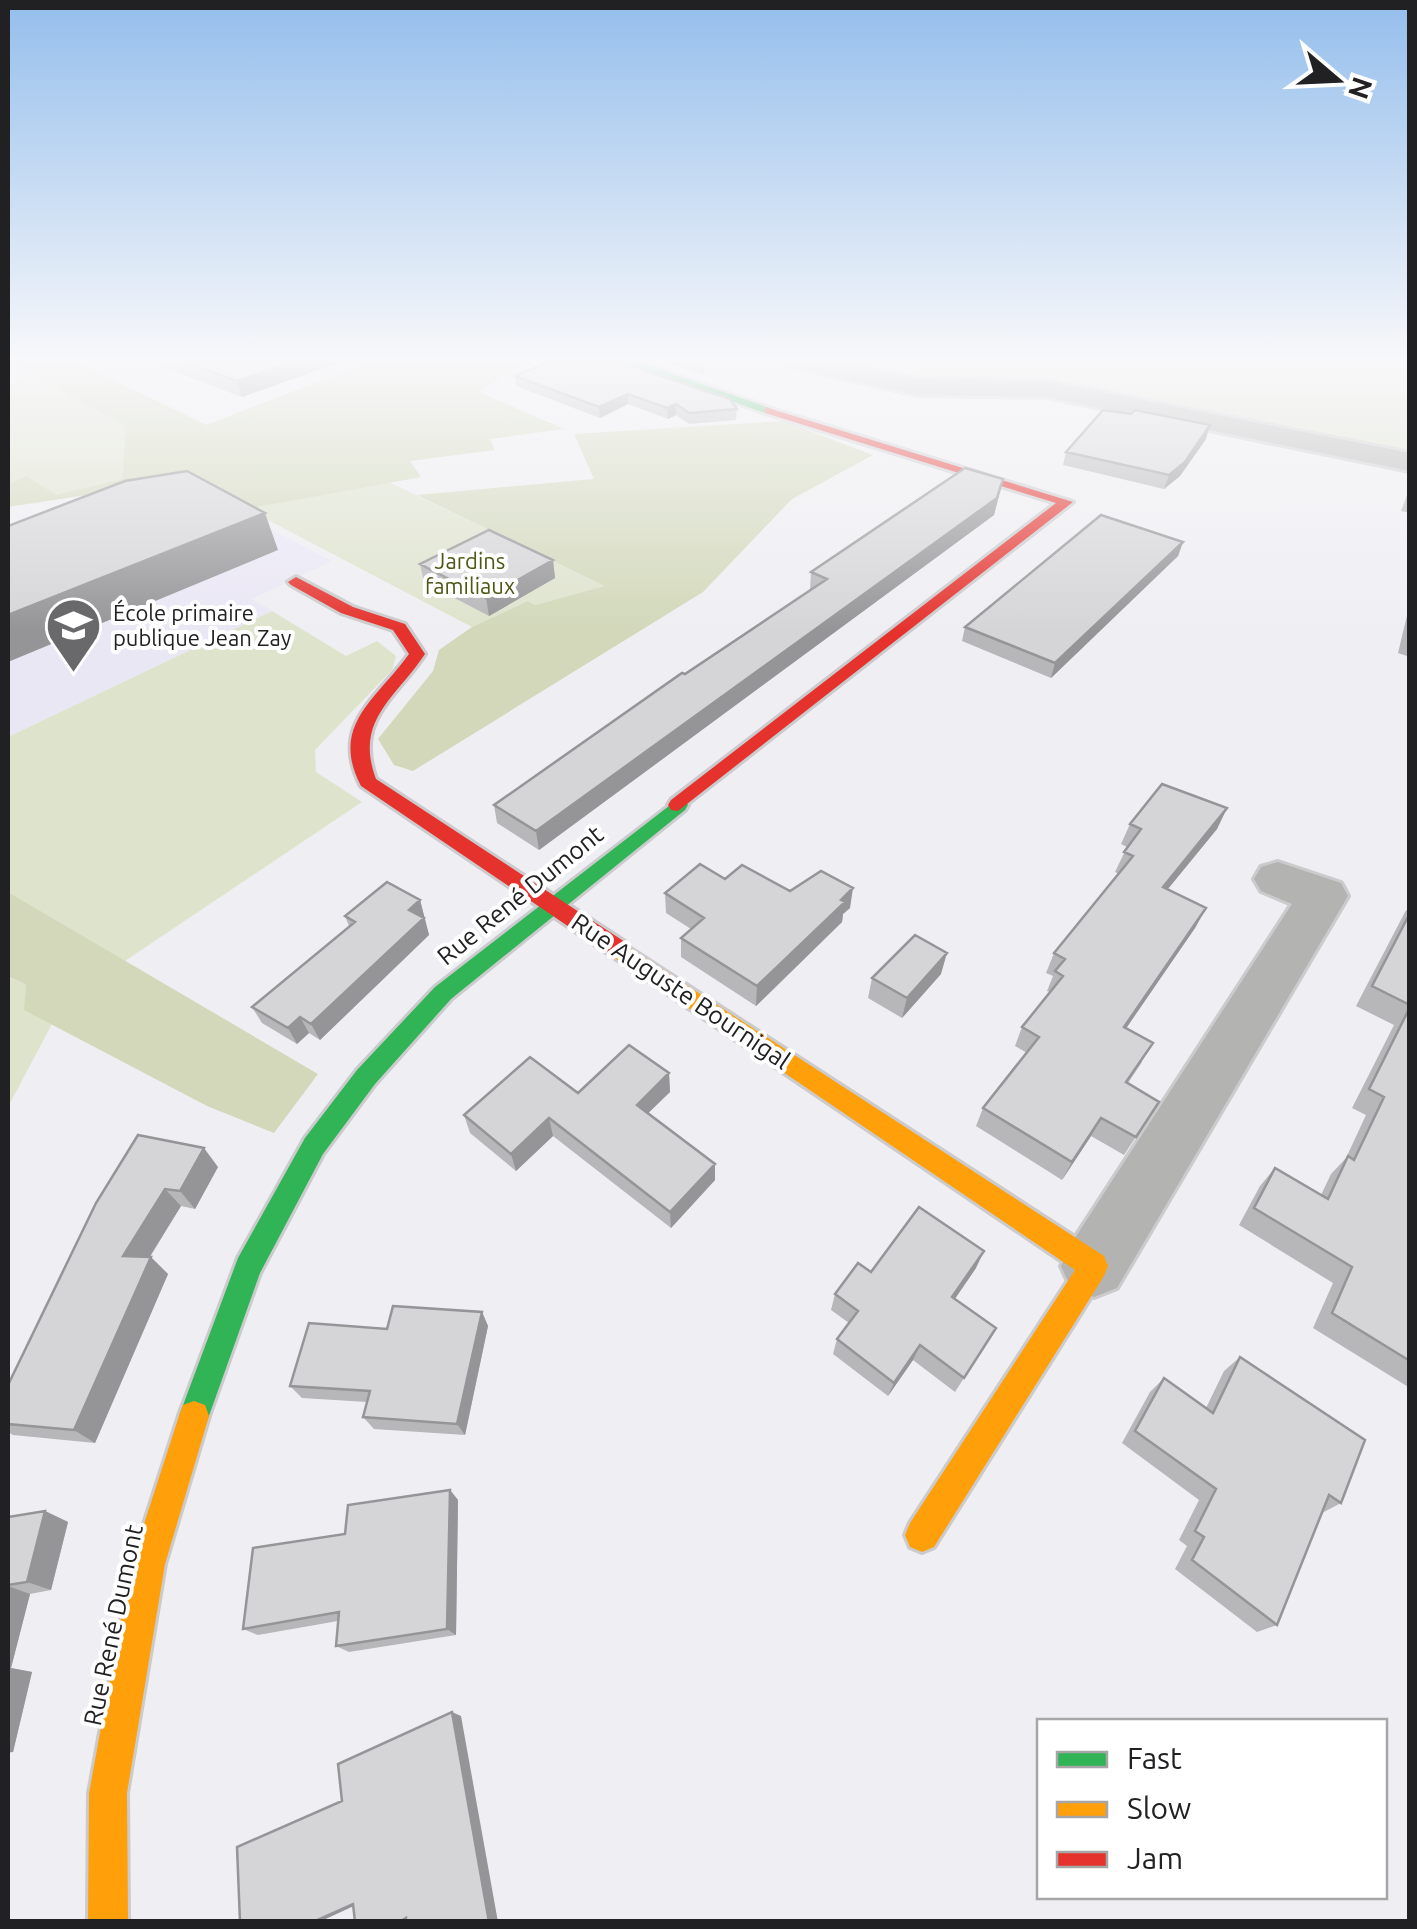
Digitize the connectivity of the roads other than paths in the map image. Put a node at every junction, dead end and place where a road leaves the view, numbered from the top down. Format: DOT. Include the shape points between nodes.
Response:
graph roads {
  1 [pos="899,451"];
  2 [pos="1355,451"];
  3 [pos="1410,462"];
  4 [pos="296,582"];
  5 [pos="1278,879"];
  6 [pos="552,902"];
  7 [pos="1094,1266"];
  8 [pos="922,1534"];
  9 [pos="108,1922"];
  1 -- 6 [label="street, Rue René Dumont" via="1066,502"];
  2 -- 3 [label="street"];
  4 -- 6 [label="street, Rue Auguste Bournigal" via="353,613 396,624 416,654 409,672 364,716 353,744 368,782"];
  5 -- 7 [label="street" via="1323,896"];
  6 -- 7 [label="street, Rue Auguste Bournigal"];
  6 -- 9 [label="street, Rue René Dumont" via="443,993 366,1077 314,1146 248,1268 148,1564 108,1793"];
  7 -- 8 [label="street"];
}
